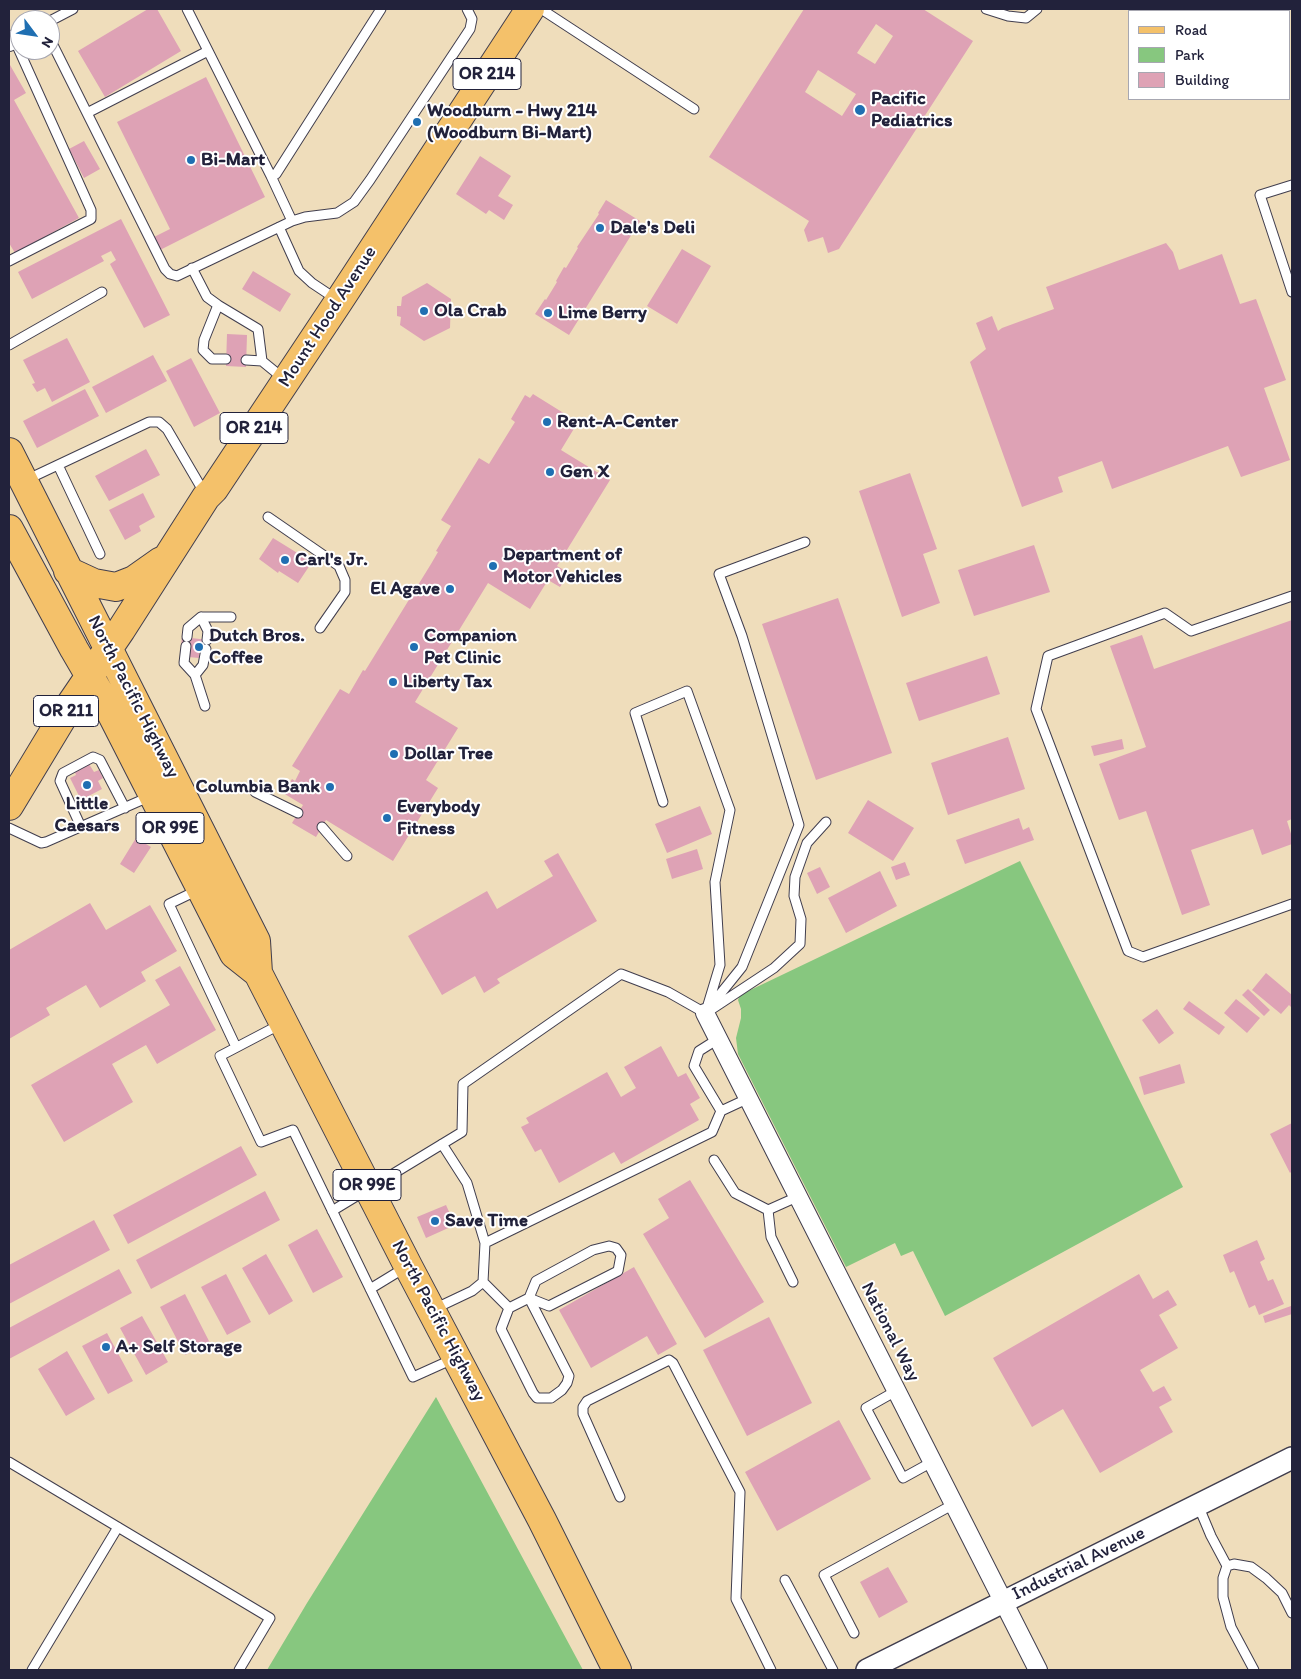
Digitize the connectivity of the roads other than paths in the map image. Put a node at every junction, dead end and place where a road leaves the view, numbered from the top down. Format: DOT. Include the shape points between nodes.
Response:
graph roads {
  1 [pos="73,9"];
  2 [pos="187,9"];
  3 [pos="381,9"];
  4 [pos="467,9"];
  5 [pos="530,9"];
  6 [pos="541,9"];
  7 [pos="986,9"];
  8 [pos="1037,9"];
  9 [pos="60,16"];
  10 [pos="208,51"];
  11 [pos="60,58"];
  12 [pos="23,60"];
  13 [pos="694,109"];
  14 [pos="87,113"];
  15 [pos="271,176"];
  16 [pos="1292,185"];
  17 [pos="292,221"];
  18 [pos="279,227"];
  19 [pos="9,260"];
  20 [pos="192,268"];
  21 [pos="102,292"];
  22 [pos="1292,292"];
  23 [pos="339,301"];
  24 [pos="218,305"];
  25 [pos="9,345"];
  26 [pos="226,359"];
  27 [pos="246,360"];
  28 [pos="262,361"];
  29 [pos="286,380"];
  30 [pos="9,452"];
  31 [pos="58,465"];
  32 [pos="24,481"];
  33 [pos="206,497"];
  34 [pos="268,517"];
  35 [pos="9,529"];
  36 [pos="805,542"];
  37 [pos="100,554"];
  38 [pos="170,555"];
  39 [pos="68,571"];
  40 [pos="1292,596"];
  41 [pos="201,617"];
  42 [pos="230,617"];
  43 [pos="320,628"];
  44 [pos="108,649"];
  45 [pos="194,674"];
  46 [pos="90,677"];
  47 [pos="205,706"];
  48 [pos="255,792"];
  49 [pos="153,795"];
  50 [pos="663,802"];
  51 [pos="9,806"];
  52 [pos="125,808"];
  53 [pos="298,813"];
  54 [pos="826,822"];
  55 [pos="322,826"];
  56 [pos="81,827"];
  57 [pos="9,828"];
  58 [pos="347,856"];
  59 [pos="212,882"];
  60 [pos="1292,904"];
  61 [pos="705,1013"];
  62 [pos="283,1022"];
  63 [pos="718,1039"];
  64 [pos="236,1047"];
  65 [pos="748,1098"];
  66 [pos="721,1111"];
  67 [pos="442,1144"];
  68 [pos="714,1160"];
  69 [pos="368,1188"];
  70 [pos="797,1197"];
  71 [pos="768,1210"];
  72 [pos="332,1211"];
  73 [pos="486,1243"];
  74 [pos="408,1266"];
  75 [pos="483,1282"];
  76 [pos="793,1282"];
  77 [pos="370,1289"];
  78 [pos="529,1298"];
  79 [pos="509,1308"];
  80 [pos="432,1310"];
  81 [pos="457,1358"];
  82 [pos="896,1391"];
  83 [pos="1292,1458"];
  84 [pos="9,1462"];
  85 [pos="932,1462"];
  86 [pos="620,1496"];
  87 [pos="954,1504"];
  88 [pos="1198,1505"];
  89 [pos="118,1527"];
  90 [pos="1227,1566"];
  91 [pos="785,1580"];
  92 [pos="1003,1602"];
  93 [pos="1292,1613"];
  94 [pos="854,1633"];
  95 [pos="32,1670"];
  96 [pos="238,1670"];
  97 [pos="617,1670"];
  98 [pos="771,1670"];
  99 [pos="834,1670"];
  100 [pos="867,1670"];
  101 [pos="1038,1670"];
  102 [pos="1254,1670"];
  1 -- 9 [label="lane"];
  2 -- 10 [label="lane"];
  3 -- 15 [label="lane" via="276,174"];
  4 -- 17 [label="lane" via="472,19 470,30 354,202 337,213"];
  5 -- 23 [label="main road, Mount Hood Avenue / OR 214"];
  6 -- 13 [label="lane"];
  7 -- 8 [label="lane" via="1026,18"];
  10 -- 14 [label="lane"];
  10 -- 15 [label="lane"];
  11 -- 14 [label="lane"];
  12 -- 19 [label="lane" via="91,210 91,219"];
  14 -- 20 [label="lane" via="164,268 177,276"];
  15 -- 17 [label="lane"];
  16 -- 22 [label="lane" via="1260,196"];
  17 -- 18 [label="lane"];
  18 -- 20 [label="lane"];
  18 -- 23 [label="lane" via="299,271 312,284"];
  20 -- 24 [label="lane" via="207,296"];
  21 -- 25 [label="lane"];
  23 -- 29 [label="main road, Mount Hood Avenue / OR 214"];
  24 -- 26 [label="lane" via="203,350 212,359"];
  24 -- 28 [label="lane" via="258,329"];
  27 -- 28 [label="lane"];
  28 -- 29 [label="lane"];
  29 -- 33 [label="main road, Mount Hood Avenue / OR 214"];
  30 -- 32 [label="main road, North Pacific Highway / OR 99E"];
  31 -- 32 [label="lane"];
  31 -- 33 [label="lane" via="149,422 159,422 167,429"];
  31 -- 37 [label="lane"];
  32 -- 39 [label="main road, North Pacific Highway / OR 99E"];
  33 -- 38 [label="main road, Mount Hood Avenue / OR 214"];
  34 -- 43 [label="lane" via="339,566 345,580 345,592"];
  35 -- 46 [label="main road, North Pacific Highway / OR 99E"];
  36 -- 61 [label="lane" via="719,574 742,636 799,825 742,967"];
  38 -- 39 [label="main road, OR 214" via="134,580 116,587 94,583"];
  38 -- 44 [label="main road, Mount Hood Avenue / OR 214"];
  39 -- 44 [label="main road, North Pacific Highway / OR 99E"];
  40 -- 60 [label="lane" via="1191,631 1165,613 1048,656 1036,709 1128,951 1143,957"];
  41 -- 42 [label="lane"];
  41 -- 45 [label="lane" via="208,630 203,665"];
  41 -- 45 [label="lane" via="188,628 186,641 184,663"];
  44 -- 46 [label="main road, OR 211"];
  44 -- 59 [label="main road, North Pacific Highway / OR 99E"];
  45 -- 47 [label="lane"];
  46 -- 49 [label="main road, North Pacific Highway / OR 99E"];
  46 -- 51 [label="main road, OR 211"];
  48 -- 53 [label="lane"];
  49 -- 52 [label="lane"];
  49 -- 59 [label="main road, North Pacific Highway / OR 99E"];
  50 -- 61 [label="lane" via="635,713 687,691 730,810 715,882 720,965"];
  52 -- 56 [label="lane"];
  52 -- 56 [label="lane" via="100,760 93,757 63,773 60,780"];
  54 -- 61 [label="lane" via="807,843 795,877 794,896 801,919 800,944 774,968"];
  55 -- 58 [label="lane"];
  56 -- 57 [label="lane" via="41,843"];
  59 -- 62 [label="main road, North Pacific Highway / OR 99E" via="256,941 258,973"];
  59 -- 64 [label="lane" via="169,904"];
  61 -- 63 [label="street, National Way"];
  61 -- 67 [label="lane" via="668,992 621,974 463,1084 462,1132"];
  62 -- 64 [label="lane"];
  62 -- 69 [label="main road, North Pacific Highway / OR 99E"];
  63 -- 65 [label="street, National Way"];
  63 -- 66 [label="lane" via="699,1051 694,1066"];
  64 -- 72 [label="lane" via="220,1056 261,1142 293,1130"];
  65 -- 66 [label="lane"];
  65 -- 70 [label="street, National Way"];
  66 -- 73 [label="lane" via="712,1132"];
  67 -- 69 [label="lane"];
  67 -- 73 [label="lane" via="468,1183"];
  68 -- 71 [label="lane" via="735,1193"];
  69 -- 72 [label="lane"];
  69 -- 74 [label="main road, North Pacific Highway / OR 99E"];
  70 -- 71 [label="lane"];
  70 -- 82 [label="street, National Way"];
  71 -- 76 [label="lane" via="771,1237"];
  72 -- 77 [label="lane"];
  73 -- 75 [label="lane"];
  74 -- 77 [label="lane"];
  74 -- 80 [label="main road, North Pacific Highway / OR 99E"];
  75 -- 79 [label="lane"];
  75 -- 80 [label="lane" via="472,1291"];
  77 -- 81 [label="lane" via="413,1377"];
  78 -- 78 [label="lane" via="536,1281 593,1250 609,1246 616,1248 621,1255 618,1271 550,1306"];
  78 -- 79 [label="lane"];
  78 -- 79 [label="lane" via="569,1376 562,1390 551,1398 537,1398 533,1393 501,1329"];
  80 -- 81 [label="main road, North Pacific Highway / OR 99E"];
  81 -- 97 [label="main road, North Pacific Highway / OR 99E"];
  82 -- 85 [label="street, National Way"];
  82 -- 85 [label="lane" via="866,1408 903,1478"];
  83 -- 88 [label="street, Industrial Avenue"];
  84 -- 89 [label="lane"];
  85 -- 87 [label="street, National Way"];
  86 -- 98 [label="lane" via="583,1414 583,1407 669,1360 673,1362 740,1492 736,1599"];
  87 -- 92 [label="street, National Way"];
  87 -- 94 [label="lane" via="824,1575"];
  88 -- 90 [label="lane"];
  88 -- 92 [label="street, Industrial Avenue"];
  89 -- 95 [label="lane"];
  89 -- 96 [label="lane" via="270,1618"];
  90 -- 93 [label="lane" via="1251,1567 1282,1592"];
  90 -- 102 [label="lane" via="1223,1597 1231,1627"];
  91 -- 99 [label="lane"];
  92 -- 100 [label="street, Industrial Avenue"];
  92 -- 101 [label="street, National Way"];
}
